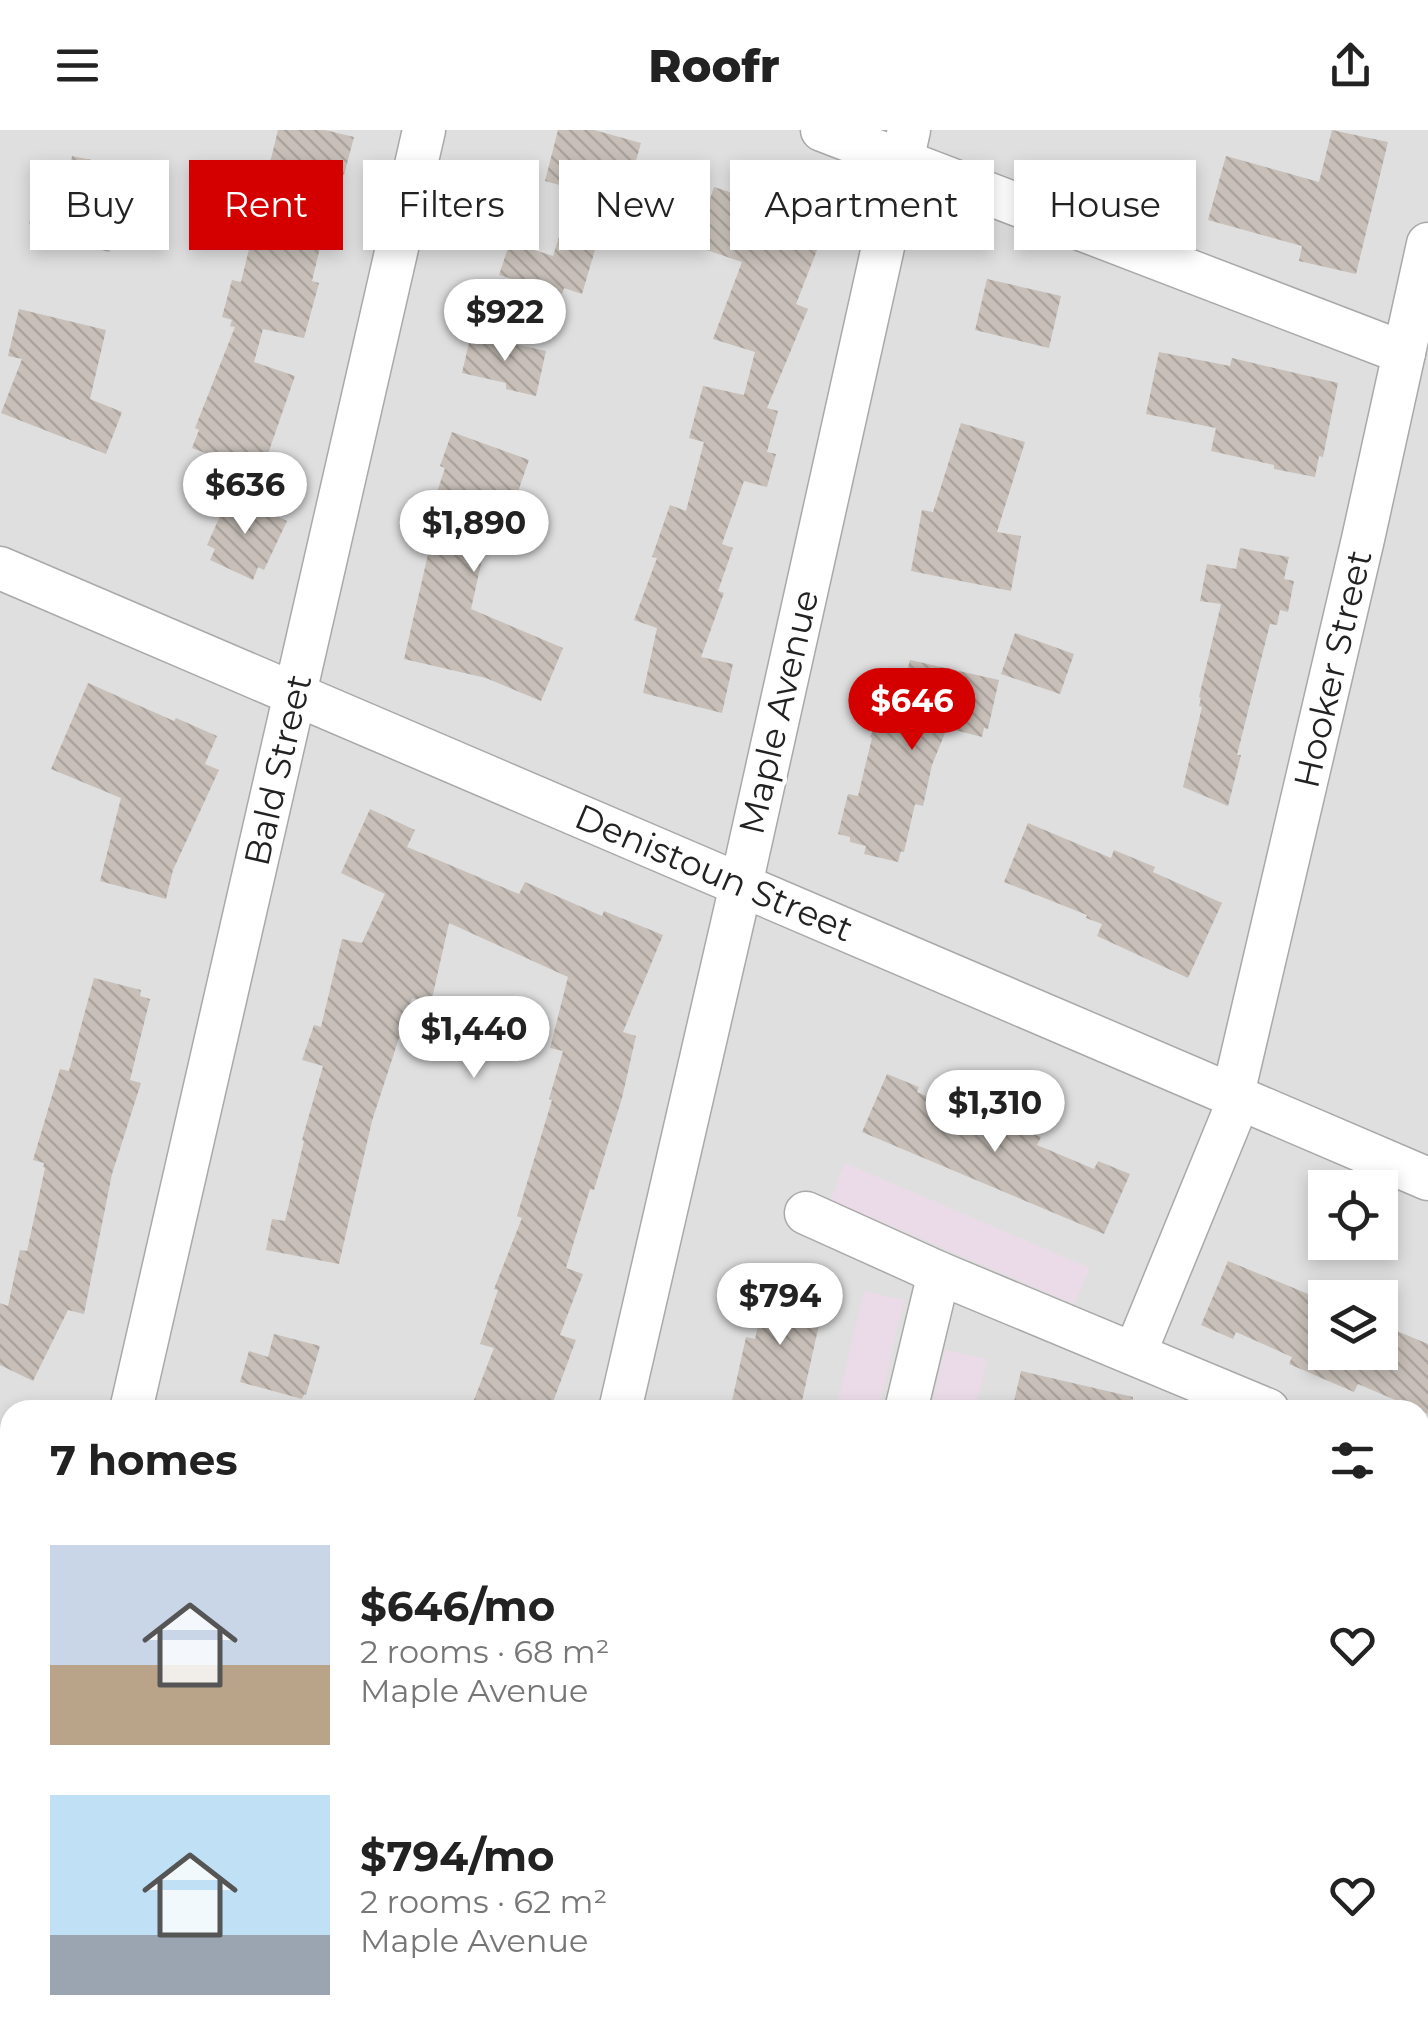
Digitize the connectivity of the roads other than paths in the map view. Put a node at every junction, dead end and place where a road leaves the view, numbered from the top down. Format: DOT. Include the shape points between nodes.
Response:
graph roads {
  1 [pos="424,130"];
  2 [pos="822,130"];
  3 [pos="905,145"];
  4 [pos="1428,244"];
  5 [pos="1404,353"];
  6 [pos="0,568"];
  7 [pos="295,694"];
  8 [pos="741,885"];
  9 [pos="1236,1096"];
  10 [pos="1428,1179"];
  11 [pos="806,1214"];
  12 [pos="939,1273"];
  13 [pos="1135,1353"];
  14 [pos="133,1400"];
  15 [pos="622,1400"];
  16 [pos="908,1400"];
  17 [pos="1245,1400"];
  1 -- 7 [label="street, Bald Street"];
  2 -- 3 [label="street"];
  3 -- 5 [label="street"];
  3 -- 8 [label="street, Maple Avenue"];
  4 -- 5 [label="street, Hooker Street"];
  5 -- 9 [label="street, Hooker Street"];
  6 -- 7 [label="street, Denistoun Street"];
  7 -- 8 [label="street, Denistoun Street"];
  7 -- 14 [label="street, Bald Street"];
  8 -- 9 [label="street, Denistoun Street"];
  8 -- 15 [label="street, Maple Avenue"];
  9 -- 10 [label="street, Denistoun Street"];
  9 -- 13 [label="street, Hooker Street"];
  11 -- 12 [label="street"];
  12 -- 13 [label="street"];
  12 -- 16 [label="street"];
  13 -- 17 [label="street"];
}
